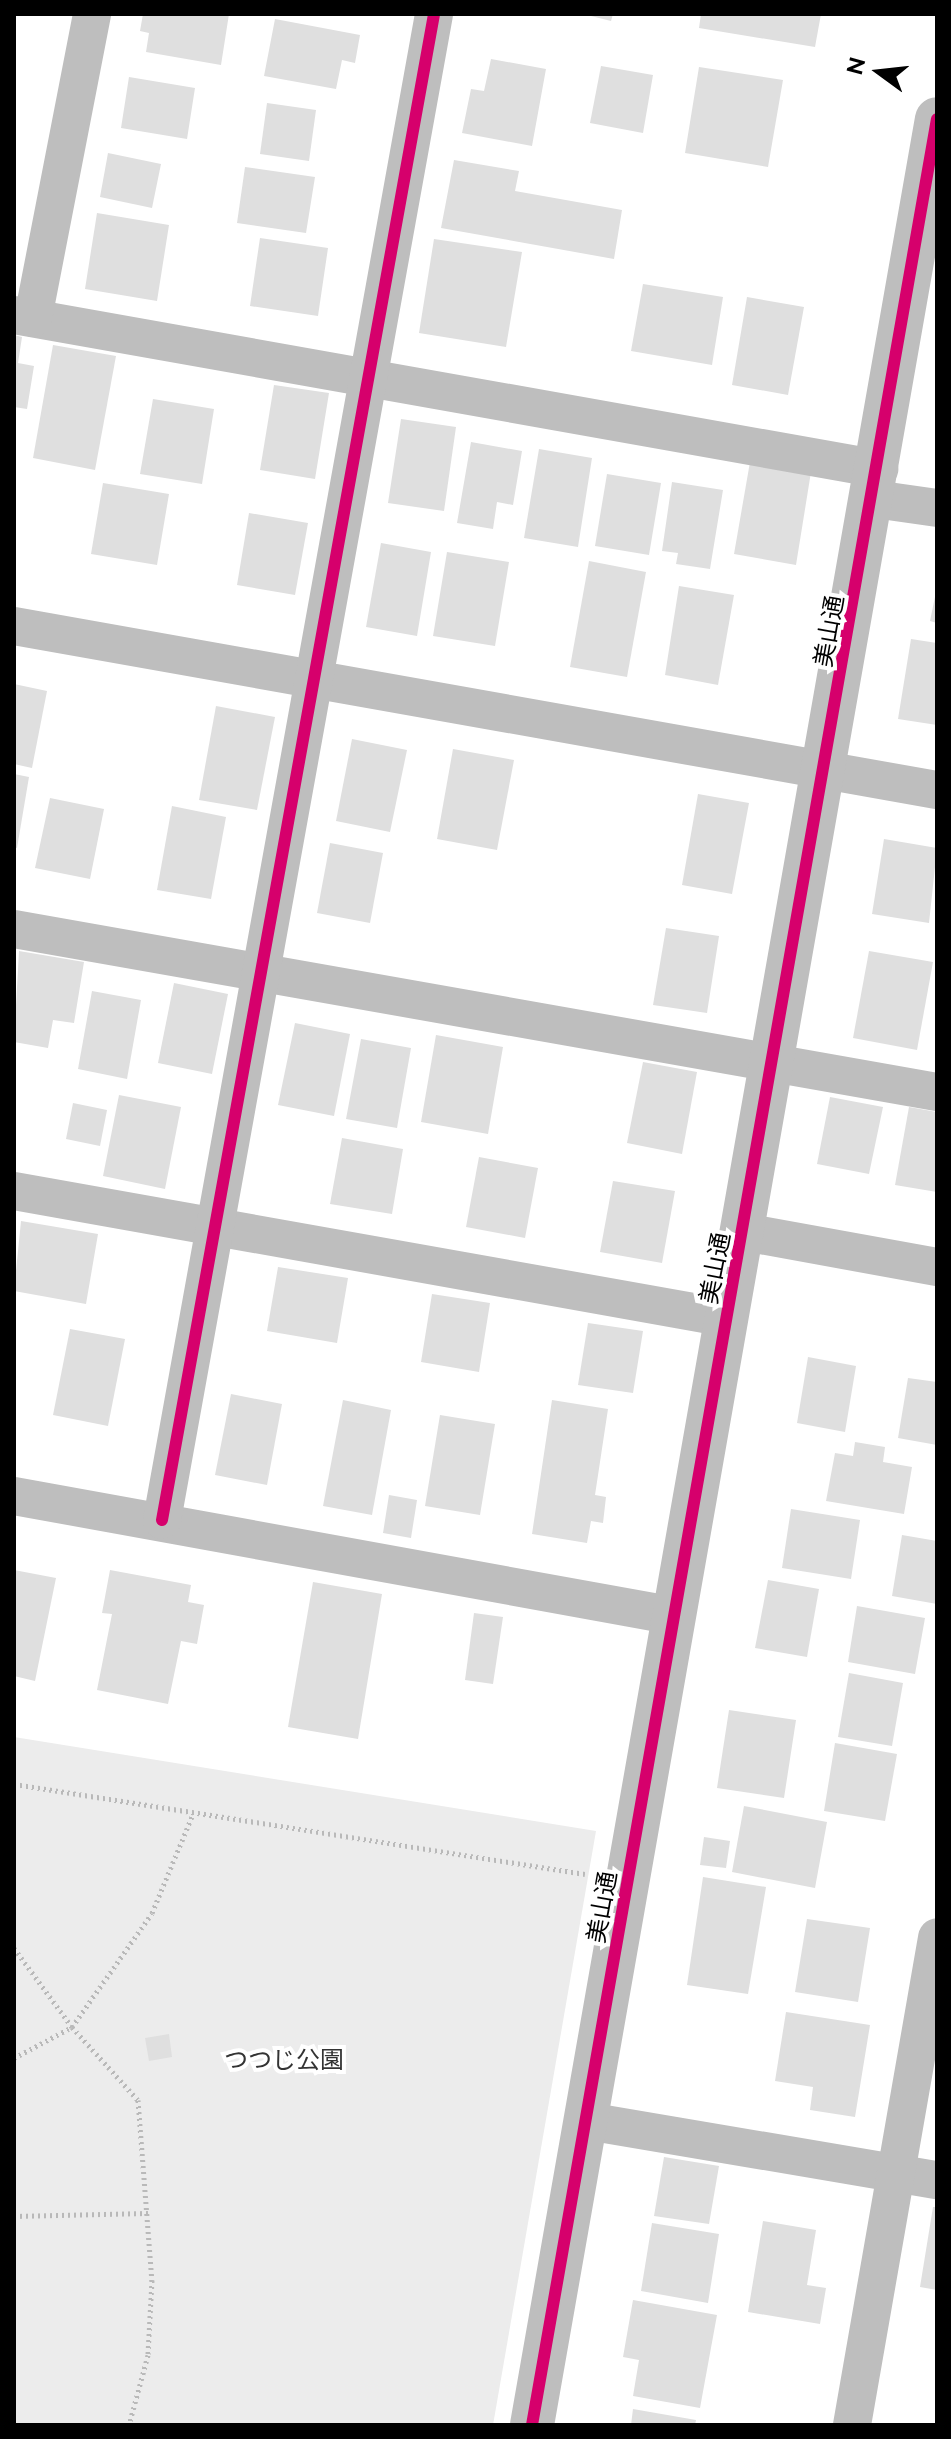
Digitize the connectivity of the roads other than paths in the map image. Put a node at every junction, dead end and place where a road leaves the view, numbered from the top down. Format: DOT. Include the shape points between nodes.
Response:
graph roads {
  1 [pos="92,14"];
  2 [pos="434,14"];
  3 [pos="937,119"];
  4 [pos="24,317"];
  5 [pos="365,379"];
  6 [pos="876,484"];
  7 [pos="937,508"];
  8 [pos="14,626"];
  9 [pos="317,678"];
  10 [pos="826,771"];
  11 [pos="937,790"];
  12 [pos="14,929"];
  13 [pos="263,972"];
  14 [pos="774,1064"];
  15 [pos="937,1092"];
  16 [pos="14,1191"];
  17 [pos="214,1229"];
  18 [pos="744,1232"];
  19 [pos="937,1267"];
  20 [pos="727,1318"];
  21 [pos="14,1496"];
  22 [pos="162,1520"];
  23 [pos="675,1616"];
  24 [pos="937,1937"];
  25 [pos="587,2121"];
  26 [pos="895,2173"];
  27 [pos="937,2180"];
  28 [pos="532,2425"];
  29 [pos="852,2425"];
  1 -- 4 [label="street"];
  2 -- 5 [label="street"];
  3 -- 6 [label="street, 美山通"];
  4 -- 5 [label="street"];
  5 -- 6 [label="street"];
  5 -- 9 [label="street"];
  6 -- 7 [label="street"];
  6 -- 10 [label="street, 美山通"];
  8 -- 9 [label="street"];
  9 -- 10 [label="street"];
  9 -- 13 [label="street"];
  10 -- 11 [label="street"];
  10 -- 14 [label="street, 美山通"];
  12 -- 13 [label="street"];
  13 -- 14 [label="street"];
  13 -- 17 [label="street"];
  14 -- 15 [label="street"];
  14 -- 18 [label="street, 美山通"];
  16 -- 17 [label="street"];
  17 -- 20 [label="street"];
  17 -- 22 [label="street"];
  18 -- 19 [label="street"];
  18 -- 20 [label="street, 美山通"];
  20 -- 23 [label="street, 美山通"];
  21 -- 22 [label="street"];
  22 -- 23 [label="street"];
  23 -- 25 [label="street, 美山通"];
  24 -- 26 [label="street"];
  25 -- 26 [label="street"];
  25 -- 28 [label="street, 美山通"];
  26 -- 27 [label="street"];
  26 -- 29 [label="street"];
}
